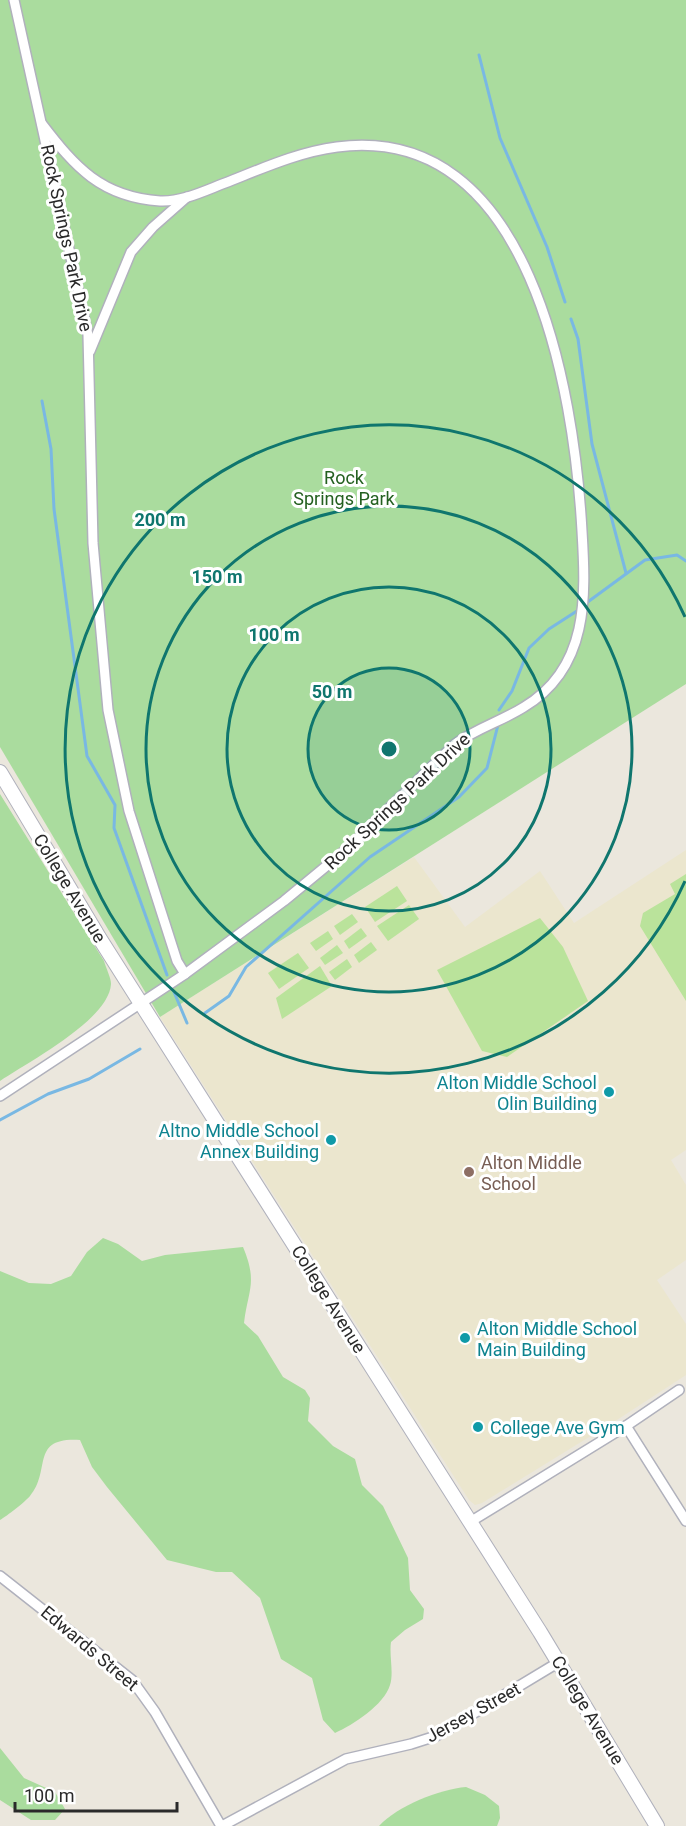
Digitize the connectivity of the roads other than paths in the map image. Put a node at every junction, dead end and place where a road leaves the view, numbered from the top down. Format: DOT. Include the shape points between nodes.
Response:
graph roads {
  1 [pos="14,0"];
  2 [pos="42,124"];
  3 [pos="187,197"];
  4 [pos="90,351"];
  5 [pos="0,772"];
  6 [pos="185,974"];
  7 [pos="141,1002"];
  8 [pos="0,1096"];
  9 [pos="679,1390"];
  10 [pos="626,1426"];
  11 [pos="686,1521"];
  12 [pos="470,1522"];
  13 [pos="0,1576"];
  14 [pos="559,1662"];
  15 [pos="221,1826"];
  16 [pos="657,1826"];
  1 -- 2 [label="street, Rock Springs Park Drive"];
  2 -- 3 [label="street, Rock Springs Park Drive" via="71,161 103,185 143,198 166,201"];
  2 -- 4 [label="street, Rock Springs Park Drive"];
  3 -- 4 [label="street, Rock Springs Park Drive" via="131,252"];
  3 -- 6 [label="street, Rock Springs Park Drive" via="313,152 363,145 410,152 450,172 469,187 513,243 547,328 575,461 586,584 576,644 563,670 546,691 520,710 479,728 455,744 347,849"];
  4 -- 6 [label="street, Rock Springs Park Drive" via="93,543 108,710 143,858 177,961"];
  5 -- 7 [label="main road, College Avenue"];
  6 -- 7 [label="street, Rock Springs Park Drive"];
  7 -- 8 [label="street, Rock Springs Park Drive"];
  7 -- 12 [label="main road, College Avenue"];
  9 -- 10 [label="street"];
  10 -- 11 [label="street"];
  10 -- 12 [label="street"];
  12 -- 14 [label="main road, College Avenue"];
  13 -- 15 [label="street, Edwards Street" via="109,1660 139,1689"];
  14 -- 15 [label="street, Jersey Street" via="436,1736 346,1758"];
  14 -- 16 [label="main road, College Avenue"];
}
